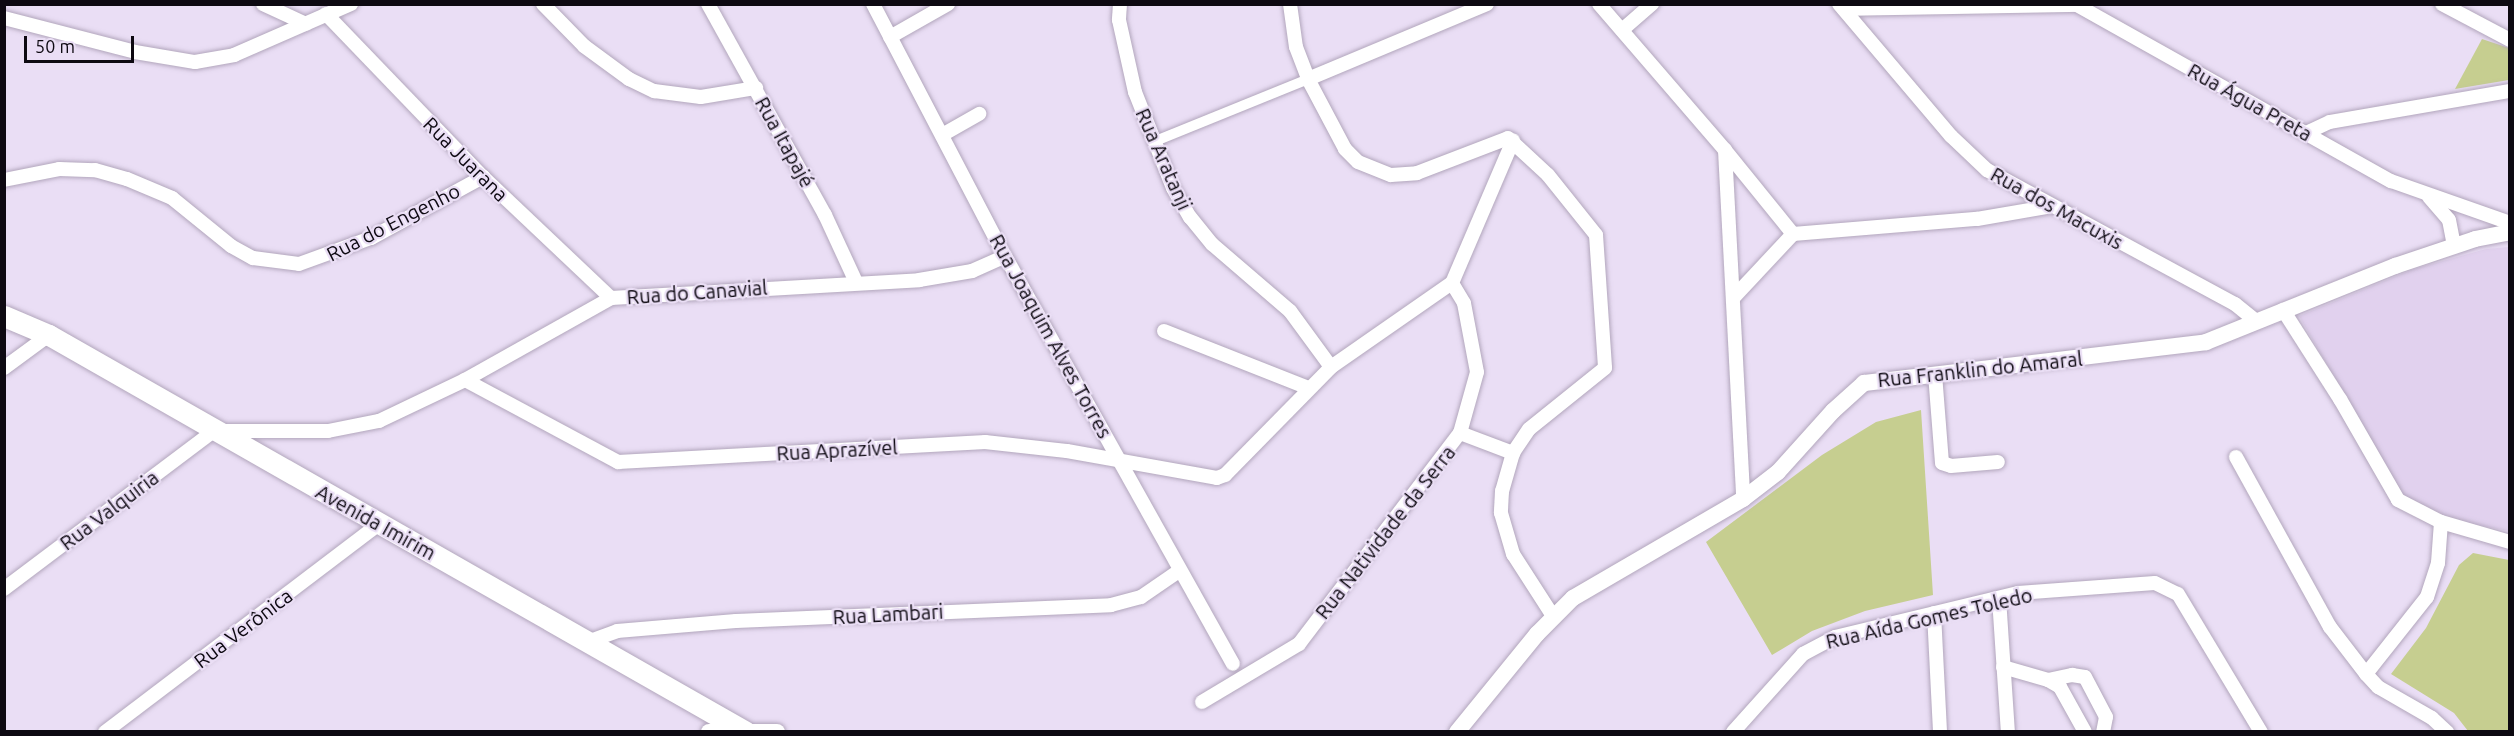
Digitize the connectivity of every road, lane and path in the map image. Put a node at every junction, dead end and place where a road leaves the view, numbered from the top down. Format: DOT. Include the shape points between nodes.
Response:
graph roads {
  1 [pos="263,4"];
  2 [pos="351,4"];
  3 [pos="543,4"];
  4 [pos="708,4"];
  5 [pos="873,4"];
  6 [pos="948,4"];
  7 [pos="1120,4"];
  8 [pos="1290,4"];
  9 [pos="1487,4"];
  10 [pos="1599,4"];
  11 [pos="1652,4"];
  12 [pos="2442,4"];
  13 [pos="2075,5"];
  14 [pos="1841,7"];
  15 [pos="326,14"];
  16 [pos="4,18"];
  17 [pos="306,24"];
  18 [pos="1622,30"];
  19 [pos="890,37"];
  20 [pos="2510,40"];
  21 [pos="1308,79"];
  22 [pos="756,88"];
  23 [pos="2510,91"];
  24 [pos="980,114"];
  25 [pos="2306,133"];
  26 [pos="942,135"];
  27 [pos="1513,141"];
  28 [pos="1153,142"];
  29 [pos="1725,150"];
  30 [pos="483,177"];
  31 [pos="4,180"];
  32 [pos="2428,196"];
  33 [pos="2052,207"];
  34 [pos="2510,223"];
  35 [pos="2510,232"];
  36 [pos="1793,234"];
  37 [pos="2454,246"];
  38 [pos="1005,255"];
  39 [pos="856,282"];
  40 [pos="1452,284"];
  41 [pos="1734,297"];
  42 [pos="611,298"];
  43 [pos="2283,310"];
  44 [pos="4,316"];
  45 [pos="2256,321"];
  46 [pos="1164,331"];
  47 [pos="49,335"];
  48 [pos="1331,367"];
  49 [pos="4,368"];
  50 [pos="1935,374"];
  51 [pos="465,380"];
  52 [pos="1309,388"];
  53 [pos="214,431"];
  54 [pos="272,431"];
  55 [pos="1460,433"];
  56 [pos="1513,453"];
  57 [pos="2236,457"];
  58 [pos="265,459"];
  59 [pos="1120,461"];
  60 [pos="1998,462"];
  61 [pos="1743,499"];
  62 [pos="2441,522"];
  63 [pos="380,524"];
  64 [pos="2510,542"];
  65 [pos="1179,571"];
  66 [pos="4,589"];
  67 [pos="1999,598"];
  68 [pos="1934,613"];
  69 [pos="1553,616"];
  70 [pos="590,641"];
  71 [pos="1233,664"];
  72 [pos="2003,668"];
  73 [pos="2366,674"];
  74 [pos="2048,680"];
  75 [pos="1202,702"];
  76 [pos="745,731"];
  77 [pos="105,732"];
  78 [pos="709,732"];
  79 [pos="777,732"];
  80 [pos="1457,732"];
  81 [pos="1734,732"];
  82 [pos="1940,732"];
  83 [pos="2008,732"];
  84 [pos="2085,732"];
  85 [pos="2103,732"];
  86 [pos="2260,732"];
  87 [pos="2447,732"];
  1 -- 17 [label="street"];
  2 -- 15 [label="street"];
  3 -- 22 [label="street" via="584,46 629,79 654,91 701,98"];
  4 -- 22 [label="street, Rua Itapajé"];
  5 -- 19 [label="street, Rua Joaquim Alves Torres"];
  6 -- 19 [label="street"];
  7 -- 28 [label="street, Rua Aratanji" via="1119,20 1132,82"];
  8 -- 21 [label="street" via="1296,47"];
  9 -- 21 [label="street"];
  10 -- 18 [label="street"];
  11 -- 18 [label="street"];
  12 -- 20 [label="street"];
  13 -- 14 [label="street"];
  13 -- 25 [label="street, Rua Água Preta"];
  14 -- 33 [label="street, Rua dos Macuxis" via="1958,143 1988,170"];
  15 -- 17 [label="street"];
  15 -- 30 [label="street, Rua Juarana"];
  16 -- 17 [label="street" via="135,52 195,62 234,55"];
  18 -- 29 [label="street"];
  19 -- 26 [label="street, Rua Joaquim Alves Torres"];
  21 -- 27 [label="street" via="1345,149 1374,171 1416,173 1502,137"];
  21 -- 28 [label="street"];
  22 -- 39 [label="street, Rua Itapajé"];
  23 -- 25 [label="street" via="2330,123"];
  24 -- 26 [label="street"];
  25 -- 32 [label="street, Rua Água Preta" via="2391,181"];
  26 -- 38 [label="street, Rua Joaquim Alves Torres"];
  27 -- 40 [label="street"];
  27 -- 56 [label="street" via="1548,175 1596,235 1607,360 1600,374 1529,429"];
  28 -- 48 [label="street, Rua Aratanji" via="1190,217 1212,244 1290,311"];
  29 -- 36 [label="street"];
  29 -- 41 [label="street"];
  30 -- 31 [label="street, Rua do Engenho" via="371,238 299,264 253,258 231,246 172,198 127,179 95,170 58,169"];
  30 -- 42 [label="street, Rua Juarana"];
  32 -- 34 [label="street, Rua Água Preta"];
  32 -- 37 [label="street, Rua Água Preta" via="2449,220"];
  33 -- 36 [label="street" via="1977,219"];
  33 -- 45 [label="street, Rua dos Macuxis" via="2235,304"];
  35 -- 37 [label="street, Rua Franklin do Amaral"];
  36 -- 41 [label="street"];
  37 -- 43 [label="street, Rua Franklin do Amaral"];
  38 -- 39 [label="street, Rua do Canavial" via="972,271 944,277"];
  38 -- 59 [label="street, Rua Joaquim Alves Torres"];
  39 -- 42 [label="street, Rua do Canavial"];
  40 -- 48 [label="street"];
  40 -- 55 [label="street, Rua Natividade da Serra" via="1464,303 1477,372"];
  41 -- 61 [label="street"];
  42 -- 51 [label="street, Rua do Canavial"];
  43 -- 45 [label="street, Rua Franklin do Amaral"];
  43 -- 62 [label="street" via="2398,500"];
  44 -- 47 [label="main road, Avenida Imirim"];
  45 -- 50 [label="street, Rua Franklin do Amaral" via="2231,334 2179,346"];
  46 -- 52 [label="street"];
  47 -- 49 [label="street"];
  47 -- 53 [label="main road, Avenida Imirim"];
  48 -- 52 [label="street"];
  50 -- 60 [label="street" via="1942,463 1951,466"];
  50 -- 61 [label="street, Rua Franklin do Amaral" via="1873,380 1858,387 1778,472"];
  51 -- 54 [label="street, Rua do Canavial" via="379,421 328,432"];
  51 -- 59 [label="street, Rua Aprazível" via="618,462 985,442"];
  52 -- 59 [label="street, Rua Aprazível" via="1225,475 1207,478"];
  53 -- 54 [label="street, Rua do Canavial"];
  53 -- 58 [label="main road, Avenida Imirim"];
  53 -- 66 [label="street, Rua Valquiria"];
  54 -- 58 [label="street" via="266,441"];
  55 -- 56 [label="street"];
  55 -- 75 [label="street, Rua Natividade da Serra" via="1307,636 1289,652"];
  56 -- 69 [label="street" via="1502,491 1506,534 1514,554"];
  57 -- 73 [label="street" via="2330,627"];
  58 -- 63 [label="main road, Avenida Imirim"];
  59 -- 65 [label="street, Rua Joaquim Alves Torres"];
  61 -- 69 [label="street, Rua Franklin do Amaral" via="1595,582"];
  62 -- 64 [label="street"];
  62 -- 73 [label="street" via="2438,563 2427,597"];
  63 -- 70 [label="main road, Avenida Imirim"];
  63 -- 77 [label="street, Rua Verônica"];
  65 -- 70 [label="street, Rua Lambari" via="1141,597 1111,605 736,621 617,631"];
  65 -- 71 [label="street, Rua Joaquim Alves Torres"];
  67 -- 68 [label="street, Rua Aída Gomes Toledo"];
  67 -- 72 [label="street"];
  67 -- 86 [label="street, Rua Aída Gomes Toledo" via="2155,584 2172,588"];
  68 -- 81 [label="street, Rua Aída Gomes Toledo" via="1819,644 1788,670"];
  68 -- 82 [label="street"];
  69 -- 80 [label="street, Rua Franklin do Amaral"];
  70 -- 76 [label="main road, Avenida Imirim"];
  72 -- 74 [label="street"];
  72 -- 83 [label="street"];
  73 -- 87 [label="street" via="2378,687 2432,718"];
  74 -- 84 [label="street" via="2070,700"];
  74 -- 85 [label="street" via="2072,675 2085,677 2106,717"];
  76 -- 78 [label="street"];
  76 -- 79 [label="street"];
}
